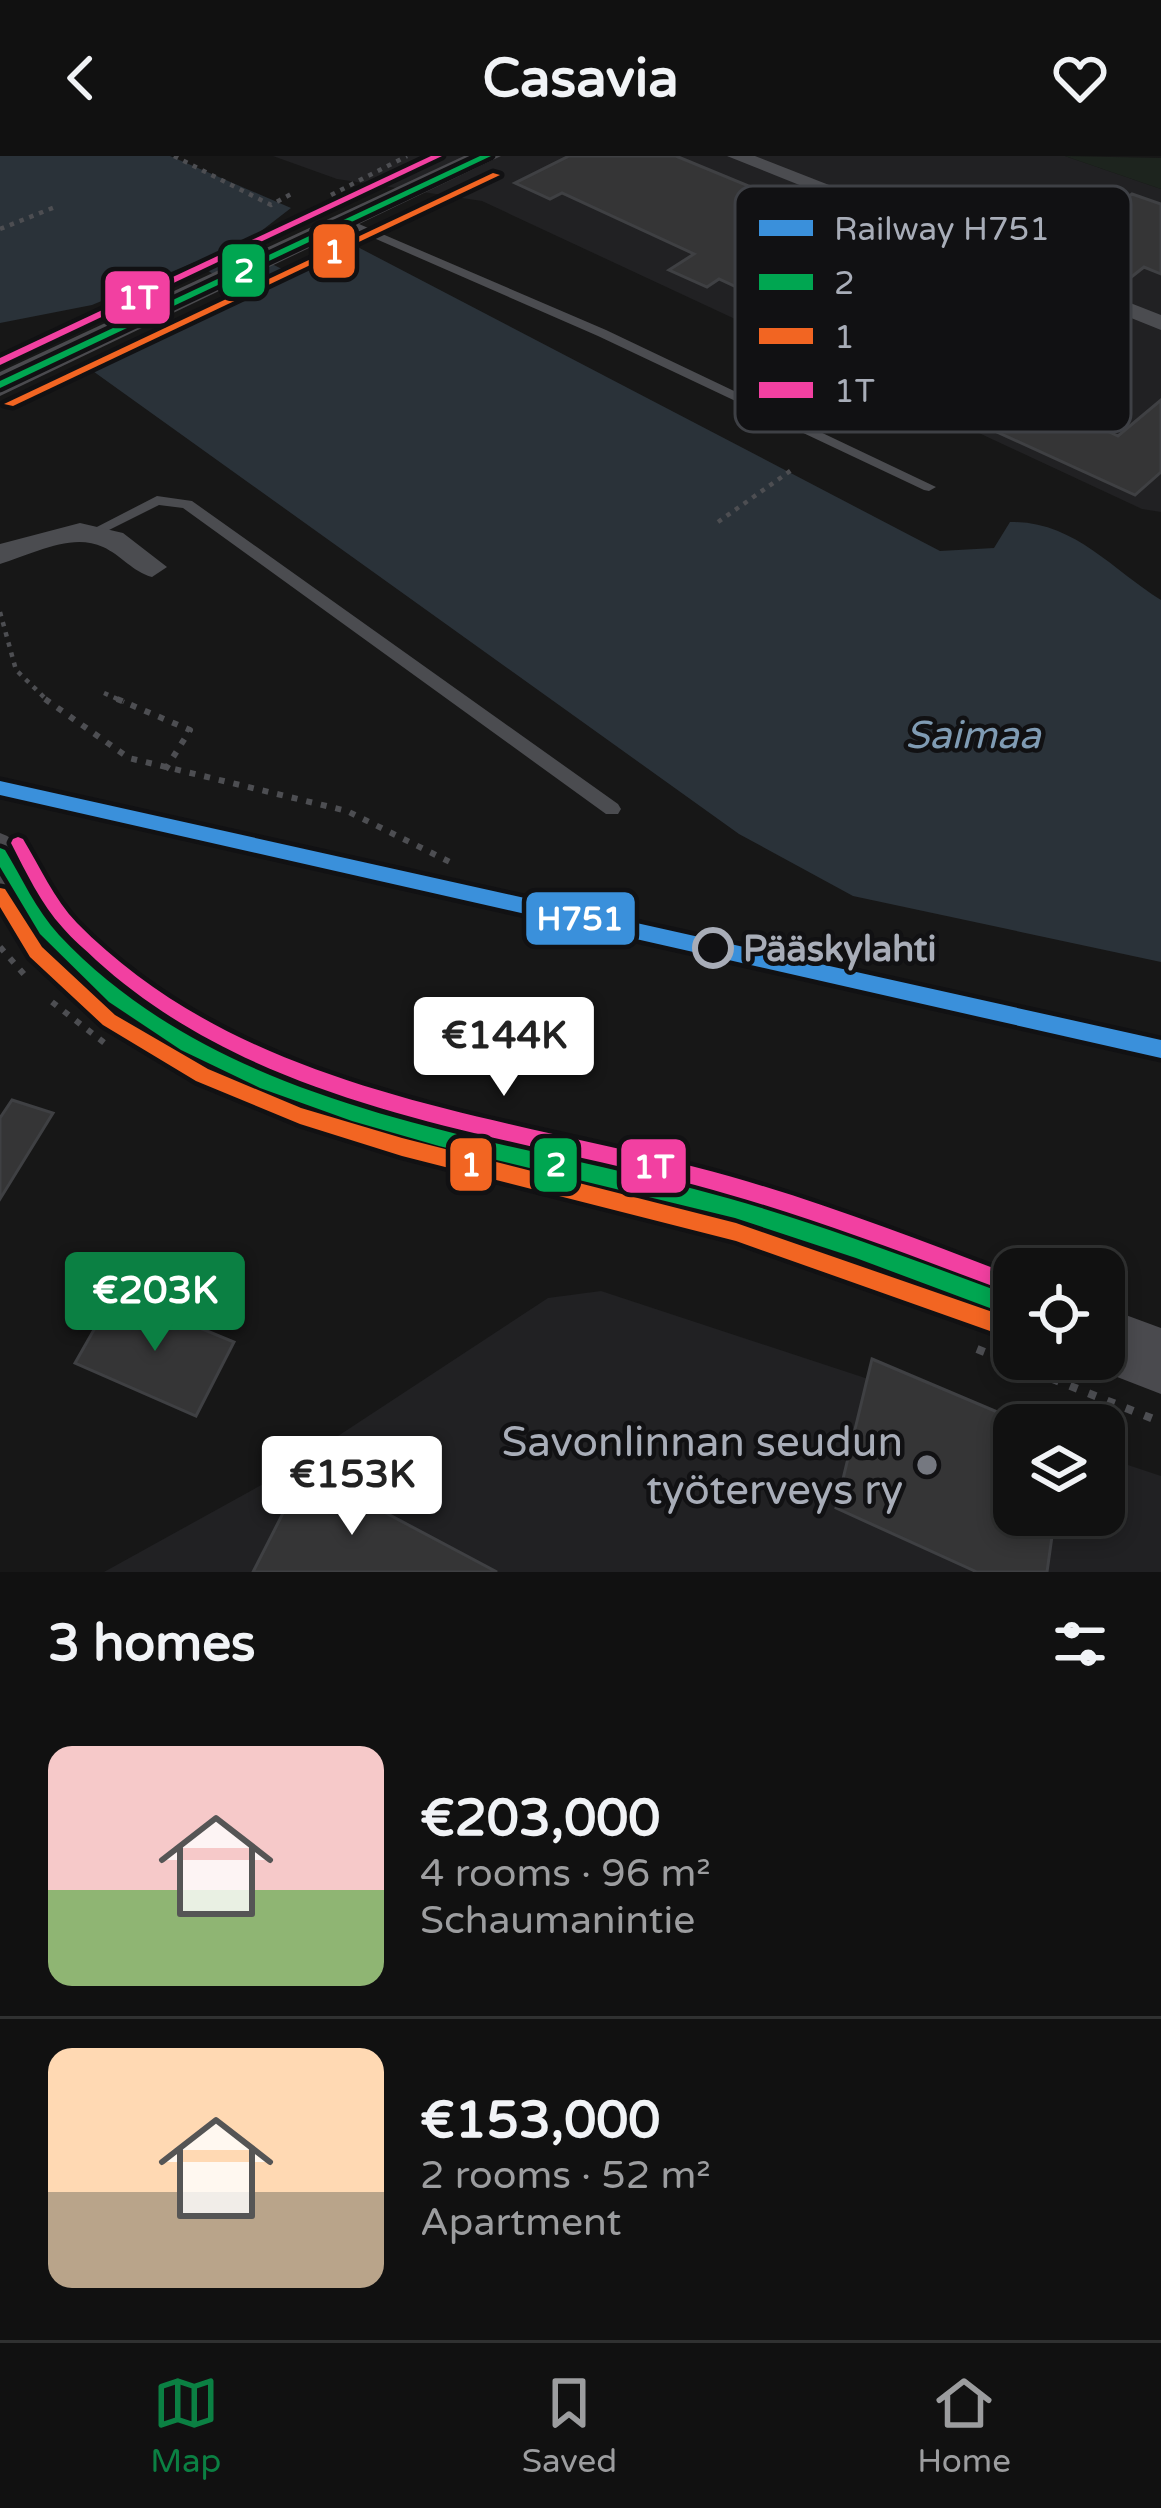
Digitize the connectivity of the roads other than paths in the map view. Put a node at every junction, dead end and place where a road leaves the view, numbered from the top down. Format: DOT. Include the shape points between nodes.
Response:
graph roads {
  1 [pos="487,156"];
  2 [pos="737,156"];
  3 [pos="813,186"];
  4 [pos="348,223"];
  5 [pos="1131,311"];
  6 [pos="1161,323"];
  7 [pos="0,385"];
  8 [pos="735,396"];
  9 [pos="812,432"];
  10 [pos="929,487"];
  11 [pos="98,530"];
  12 [pos="0,554"];
  13 [pos="152,567"];
  14 [pos="612,809"];
  15 [pos="0,854"];
  16 [pos="993,1299"];
  17 [pos="1125,1348"];
  18 [pos="1161,1361"];
  1 -- 4 [label="street"];
  2 -- 3 [label="street"];
  4 -- 7 [label="street"];
  4 -- 8 [label="lane"];
  5 -- 6 [label="street"];
  9 -- 10 [label="lane"];
  11 -- 12 [label="street"];
  11 -- 13 [label="street"];
  11 -- 14 [label="lane" via="157,500 187,503"];
  15 -- 16 [label="street" via="54,940 116,998 154,1028 285,1089 701,1199"];
  17 -- 18 [label="street"];
}
